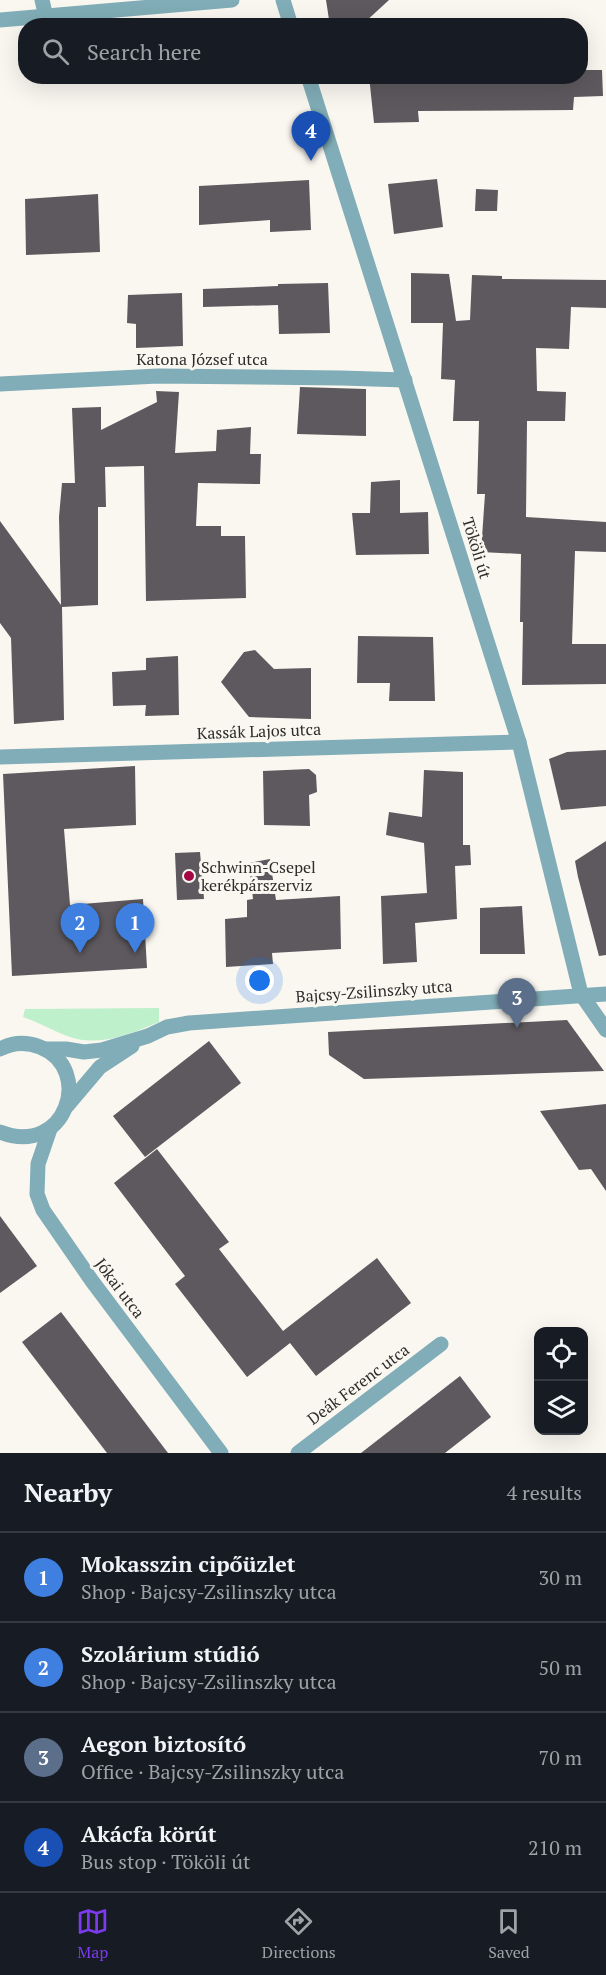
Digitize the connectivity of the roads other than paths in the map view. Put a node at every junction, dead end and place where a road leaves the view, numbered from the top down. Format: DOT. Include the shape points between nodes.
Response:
graph roads {
  1 [pos="42,0"];
  2 [pos="232,0"];
  3 [pos="283,0"];
  4 [pos="46,17"];
  5 [pos="31,18"];
  6 [pos="289,18"];
  7 [pos="18,19"];
  8 [pos="0,20"];
  9 [pos="311,84"];
  10 [pos="405,380"];
  11 [pos="0,384"];
  12 [pos="519,742"];
  13 [pos="0,757"];
  14 [pos="581,994"];
  15 [pos="606,994"];
  16 [pos="606,1030"];
  17 [pos="148,1036"];
  18 [pos="2,1044"];
  19 [pos="45,1049"];
  20 [pos="67,1106"];
  21 [pos="50,1129"];
  22 [pos="0,1132"];
  23 [pos="441,1344"];
  24 [pos="221,1453"];
  25 [pos="298,1453"];
  1 -- 4 [label="street"];
  2 -- 4 [label="street"];
  3 -- 6 [label="street"];
  4 -- 5 [label="street"];
  7 -- 8 [label="street"];
  9 -- 10 [label="street, Tököli út"];
  10 -- 11 [label="street, Katona József utca" via="158,376"];
  10 -- 12 [label="street, Tököli út"];
  12 -- 13 [label="street, Kassák Lajos utca"];
  12 -- 14 [label="street, Tököli út"];
  14 -- 15 [label="street, Bajcsy-Zsilinszky utca"];
  14 -- 16 [label="street, Tököli út"];
  14 -- 17 [label="street, Bajcsy-Zsilinszky utca" via="189,1023"];
  17 -- 19 [label="street, Bajcsy-Zsilinszky utca" via="102,1050"];
  17 -- 20 [label="street, Bajcsy-Zsilinszky utca" via="100,1067"];
  18 -- 19 [label="street, Bajcsy-Zsilinszky utca" via="33,1044"];
  19 -- 20 [label="street" via="66,1073"];
  20 -- 21 [label="street, Jókai utca"];
  21 -- 22 [label="street" via="25,1138"];
  21 -- 24 [label="street, Jókai utca" via="38,1164 37,1194 43,1210"];
  23 -- 25 [label="street, Deák Ferenc utca"];
}
